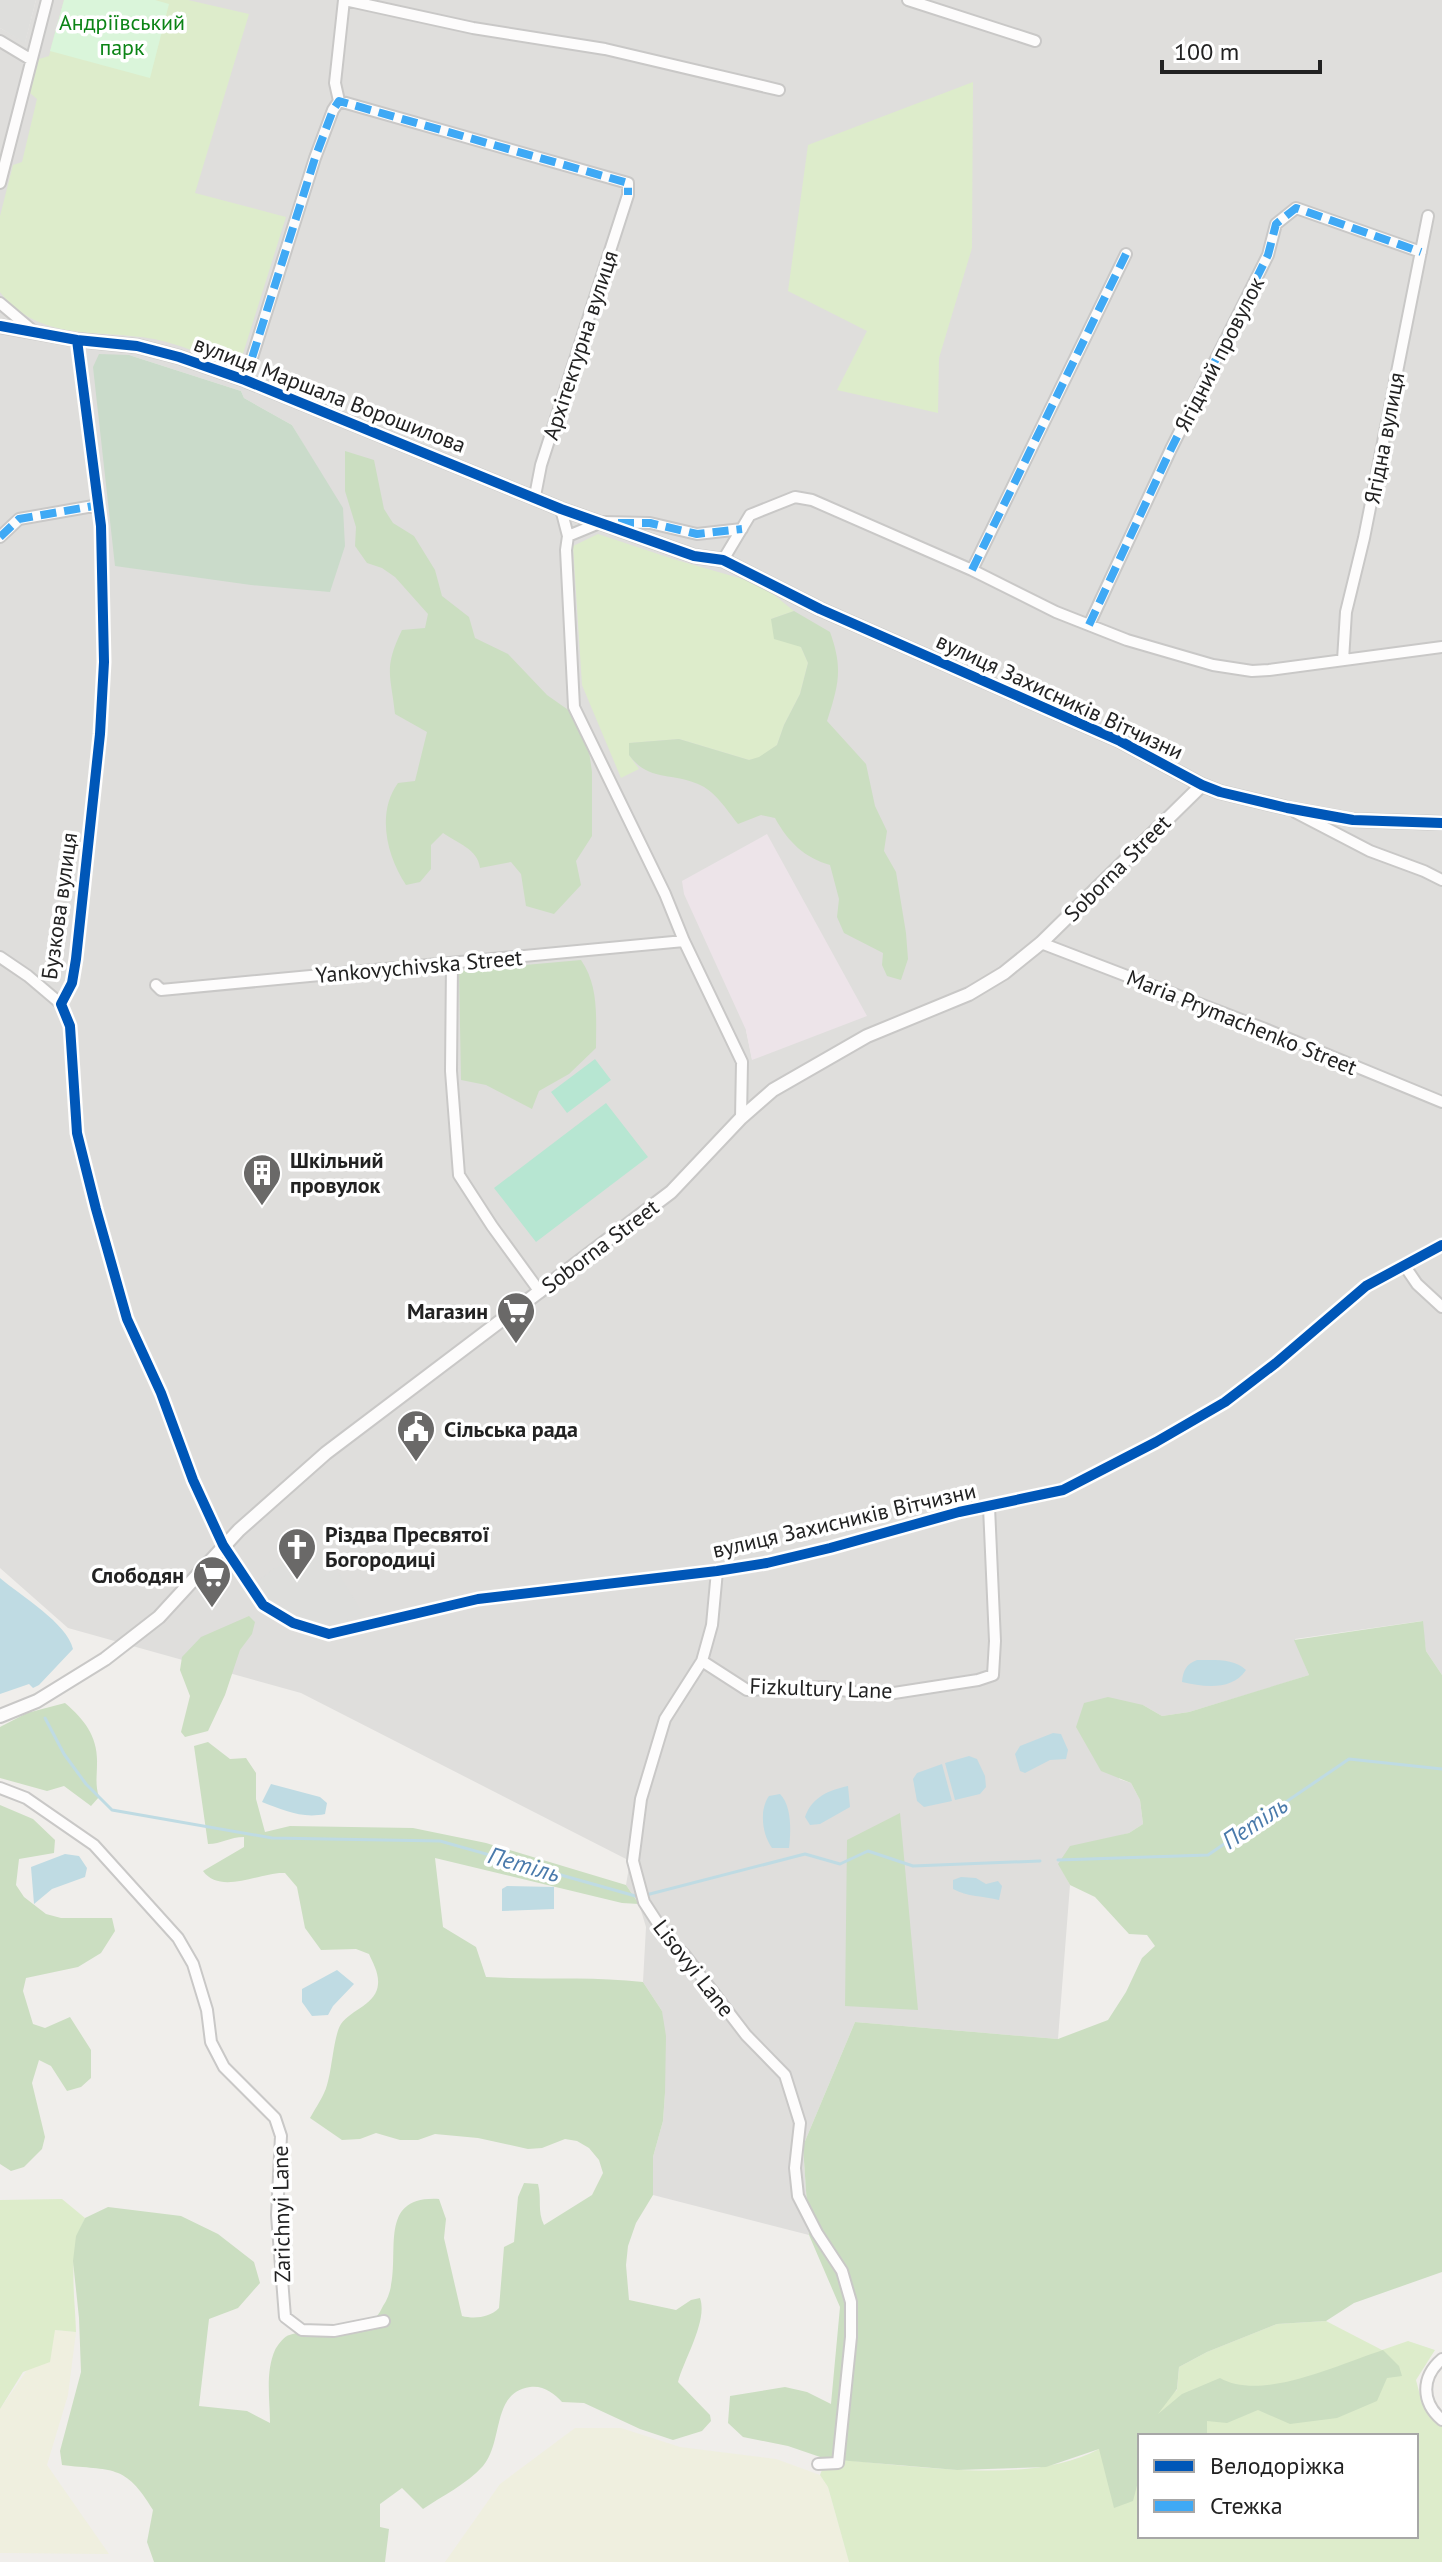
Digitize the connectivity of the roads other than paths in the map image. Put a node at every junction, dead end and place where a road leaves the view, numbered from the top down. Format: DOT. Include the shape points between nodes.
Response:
graph roads {
  1 [pos="47,0"];
  2 [pos="345,0"];
  3 [pos="908,0"];
  4 [pos="0,41"];
  5 [pos="1035,41"];
  6 [pos="30,59"];
  7 [pos="779,90"];
  8 [pos="339,101"];
  9 [pos="0,183"];
  10 [pos="1428,216"];
  11 [pos="1421,252"];
  12 [pos="1126,254"];
  13 [pos="0,303"];
  14 [pos="0,326"];
  15 [pos="37,333"];
  16 [pos="77,340"];
  17 [pos="245,380"];
  18 [pos="535,496"];
  19 [pos="99,505"];
  20 [pos="561,509"];
  21 [pos="602,522"];
  22 [pos="742,529"];
  23 [pos="568,536"];
  24 [pos="0,537"];
  25 [pos="723,560"];
  26 [pos="972,570"];
  27 [pos="1089,625"];
  28 [pos="1442,647"];
  29 [pos="1343,660"];
  30 [pos="1202,785"];
  31 [pos="1287,808"];
  32 [pos="1442,823"];
  33 [pos="1442,880"];
  34 [pos="684,941"];
  35 [pos="1041,943"];
  36 [pos="0,957"];
  37 [pos="452,963"];
  38 [pos="156,985"];
  39 [pos="61,1004"];
  40 [pos="1442,1102"];
  41 [pos="741,1118"];
  42 [pos="1442,1245"];
  43 [pos="1404,1265"];
  44 [pos="540,1292"];
  45 [pos="1442,1307"];
  46 [pos="989,1507"];
  47 [pos="223,1545"];
  48 [pos="717,1571"];
  49 [pos="702,1661"];
  50 [pos="0,1716"];
  51 [pos="0,1788"];
  52 [pos="384,2321"];
  53 [pos="1442,2359"];
  54 [pos="1442,2420"];
  55 [pos="818,2464"];
  1 -- 6 [label="street"];
  2 -- 7 [label="street" via="605,49"];
  2 -- 8 [label="street" via="335,83"];
  3 -- 5 [label="street"];
  4 -- 6 [label="street"];
  6 -- 9 [label="street"];
  8 -- 17 [label="street" via="315,158"];
  8 -- 18 [label="street, Архітектурна вулиця" via="628,183"];
  10 -- 11 [label="street, Ягідна вулиця"];
  11 -- 27 [label="street, Ягідний провулок" via="1296,208 1276,224 1268,255"];
  11 -- 29 [label="street, Ягідна вулиця" via="1346,612"];
  12 -- 26 [label="street"];
  13 -- 15 [label="street"];
  14 -- 15 [label="street, вулиця Маршала Ворошилова"];
  15 -- 16 [label="street, вулиця Маршала Ворошилова"];
  16 -- 17 [label="street, вулиця Маршала Ворошилова" via="137,346"];
  16 -- 19 [label="street, Бузкова вулиця"];
  17 -- 18 [label="street, вулиця Маршала Ворошилова"];
  18 -- 20 [label="street, вулиця Маршала Ворошилова"];
  19 -- 24 [label="street" via="19,519"];
  19 -- 39 [label="street, Бузкова вулиця" via="104,662 100,734 76,959"];
  20 -- 21 [label="street, вулиця Маршала Ворошилова"];
  20 -- 23 [label="street"];
  21 -- 22 [label="street" via="650,523 697,534"];
  21 -- 23 [label="street"];
  21 -- 25 [label="street, вулиця Захисників Вітчизни" via="694,556"];
  22 -- 25 [label="street"];
  22 -- 26 [label="street" via="750,515 795,497 812,500"];
  23 -- 34 [label="street" via="574,707"];
  25 -- 30 [label="street, вулиця Захисників Вітчизни" via="820,609 1120,741"];
  26 -- 27 [label="street"];
  27 -- 29 [label="street" via="1213,665 1252,671"];
  28 -- 29 [label="street"];
  30 -- 31 [label="street, вулиця Захисників Вітчизни"];
  30 -- 35 [label="street, Soborna Street"];
  31 -- 32 [label="street, вулиця Захисників Вітчизни" via="1353,820"];
  31 -- 33 [label="street" via="1370,851"];
  34 -- 37 [label="street, Yankovychivska Street"];
  34 -- 41 [label="street" via="742,1062"];
  35 -- 40 [label="street, Maria Prymachenko Street"];
  35 -- 41 [label="street, Soborna Street" via="969,994 867,1036 773,1090"];
  36 -- 39 [label="street"];
  37 -- 38 [label="street, Yankovychivska Street" via="161,990"];
  37 -- 44 [label="street" via="451,1071 459,1175"];
  39 -- 47 [label="street, Бузкова вулиця" via="70,1026 77,1133 127,1319"];
  41 -- 44 [label="street, Soborna Street" via="671,1192"];
  42 -- 43 [label="street, вулиця Захисників Вітчизни"];
  43 -- 45 [label="street"];
  43 -- 46 [label="street, вулиця Захисників Вітчизни" via="1366,1286 1225,1402 1063,1490"];
  44 -- 47 [label="street, Soborna Street" via="326,1453"];
  46 -- 48 [label="street, вулиця Захисників Вітчизни"];
  46 -- 49 [label="street, Fizkultury Lane" via="993,1675 894,1693 824,1687 747,1690"];
  47 -- 48 [label="street, вулиця Захисників Вітчизни" via="263,1605 293,1623 329,1634 478,1599"];
  47 -- 50 [label="street, Soborna Street" via="183,1594 105,1659 37,1701"];
  48 -- 49 [label="street, Lisovyi Lane"];
  49 -- 55 [label="street, Lisovyi Lane" via="665,1719 641,1799 633,1861 644,1902 670,1942 785,2075 800,2123 798,2196 842,2271 851,2302 838,2463"];
  51 -- 52 [label="street, Zarichnyi Lane" via="26,1798 94,1845 178,1938 193,1964 211,2042 224,2067 275,2118 281,2136 277,2215 285,2317 302,2330 334,2331"];
  53 -- 54 [label="street" via="1425,2383 1426,2399"];
}
